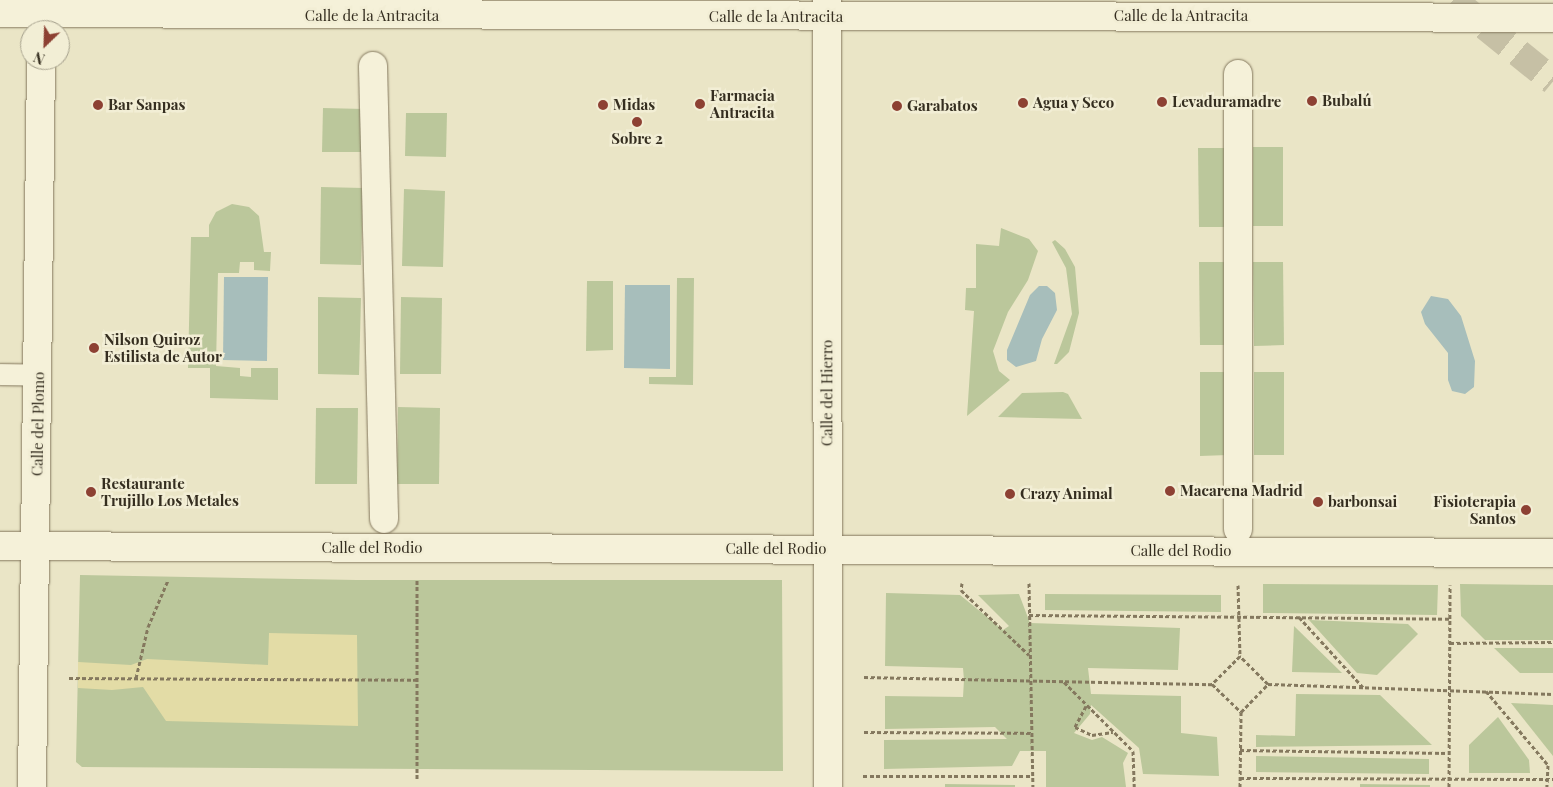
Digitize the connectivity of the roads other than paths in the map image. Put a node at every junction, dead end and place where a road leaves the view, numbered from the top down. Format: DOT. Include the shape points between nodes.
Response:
graph roads {
  1 [pos="436,8"];
  2 [pos="827,9"];
  3 [pos="0,14"];
  4 [pos="42,14"];
  5 [pos="1553,18"];
  6 [pos="373,66"];
  7 [pos="41,70"];
  8 [pos="1238,74"];
  9 [pos="0,374"];
  10 [pos="39,375"];
  11 [pos="384,518"];
  12 [pos="1238,529"];
  13 [pos="0,546"];
  14 [pos="34,547"];
  15 [pos="827,550"];
  16 [pos="1553,553"];
  17 [pos="32,787"];
  18 [pos="828,787"];
  1 -- 2 [label="street, Calle de la Antracita"];
  1 -- 4 [label="street, Calle de la Antracita"];
  2 -- 5 [label="street, Calle de la Antracita"];
  2 -- 15 [label="street, Calle del Hierro"];
  3 -- 4 [label="street, Calle de la Antracita"];
  6 -- 11 [label="street"];
  7 -- 10 [label="street, Calle del Plomo"];
  8 -- 12 [label="street"];
  9 -- 10 [label="lane"];
  10 -- 14 [label="street, Calle del Plomo"];
  13 -- 14 [label="street, Calle del Rodio"];
  14 -- 15 [label="street, Calle del Rodio"];
  14 -- 17 [label="street, Calle del Plomo"];
  15 -- 16 [label="street, Calle del Rodio"];
  15 -- 18 [label="street, Calle del Hierro"];
}
